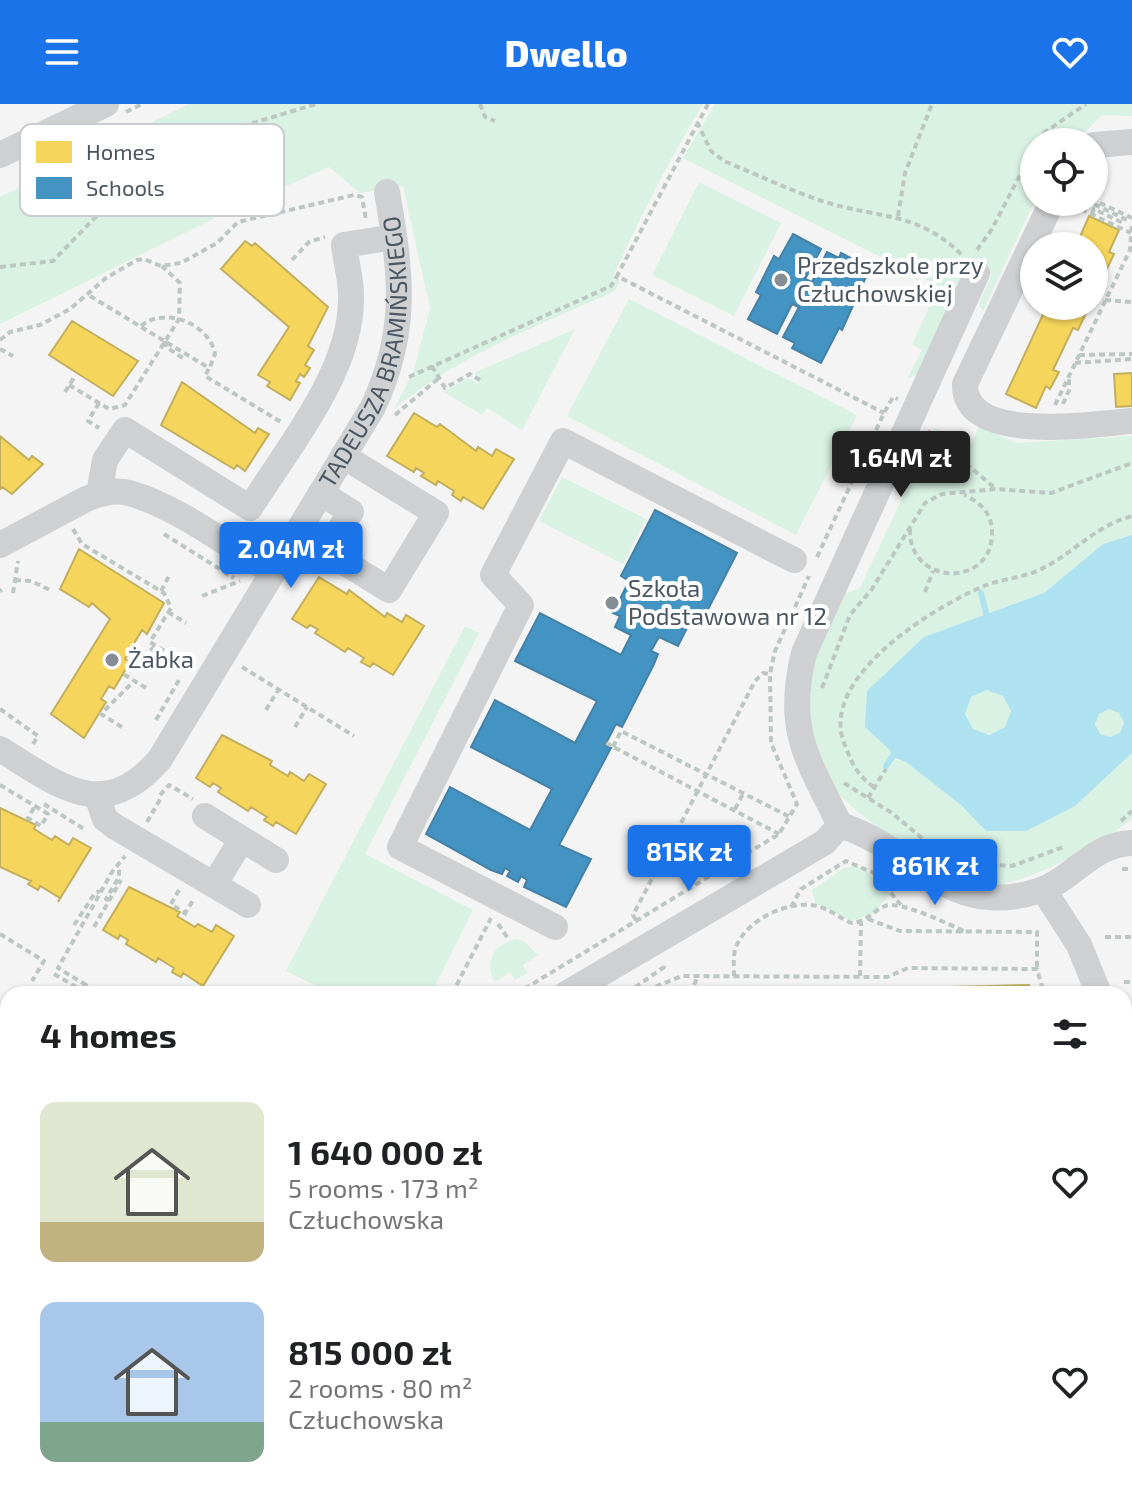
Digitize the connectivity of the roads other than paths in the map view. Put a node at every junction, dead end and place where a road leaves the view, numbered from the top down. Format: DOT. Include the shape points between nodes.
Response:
graph roads {
  1 [pos="106,104"];
  2 [pos="64,124"];
  3 [pos="1132,142"];
  4 [pos="1108,144"];
  5 [pos="20,145"];
  6 [pos="0,155"];
  7 [pos="374,195"];
  8 [pos="1045,216"];
  9 [pos="394,237"];
  10 [pos="976,268"];
  11 [pos="957,316"];
  12 [pos="989,331"];
  13 [pos="1132,421"];
  14 [pos="343,456"];
  15 [pos="321,493"];
  16 [pos="99,494"];
  17 [pos="9,557"];
  18 [pos="794,560"];
  19 [pos="273,572"];
  20 [pos="0,749"];
  21 [pos="97,796"];
  22 [pos="205,816"];
  23 [pos="840,825"];
  24 [pos="1124,835"];
  25 [pos="242,839"];
  26 [pos="276,860"];
  27 [pos="214,885"];
  28 [pos="1043,889"];
  29 [pos="248,905"];
  30 [pos="555,927"];
  31 [pos="580,986"];
  32 [pos="1096,986"];
  1 -- 2 [label="street"];
  3 -- 4 [label="street"];
  5 -- 6 [label="street"];
  7 -- 9 [label="street, TADEUSZA BRAMIŃSKIEGO"];
  8 -- 12 [label="street"];
  9 -- 14 [label="street, TADEUSZA BRAMIŃSKIEGO" via="400,312 391,366"];
  9 -- 16 [label="street" via="344,245 352,299 335,371 284,429 250,508 125,430 105,460"];
  10 -- 11 [label="street"];
  11 -- 12 [label="street"];
  11 -- 23 [label="street" via="813,631 799,676 795,697 802,749"];
  12 -- 13 [label="street" via="965,384 964,396 974,410 1016,427"];
  14 -- 15 [label="street, TADEUSZA BRAMIŃSKIEGO"];
  14 -- 15 [label="street" via="436,513 389,590 326,551 351,512"];
  15 -- 19 [label="street, TADEUSZA BRAMIŃSKIEGO"];
  16 -- 17 [label="street"];
  16 -- 19 [label="street" via="126,492 161,506"];
  18 -- 30 [label="street" via="563,441 493,575 521,605 400,847 497,908"];
  19 -- 21 [label="street, TADEUSZA BRAMIŃSKIEGO" via="160,759 129,787"];
  20 -- 21 [label="street" via="65,789"];
  21 -- 27 [label="street" via="105,819 114,826"];
  22 -- 25 [label="street"];
  23 -- 28 [label="street" via="971,897 992,900"];
  23 -- 31 [label="street" via="810,851"];
  24 -- 28 [label="street" via="1120,843"];
  25 -- 26 [label="street"];
  25 -- 27 [label="street"];
  27 -- 29 [label="street"];
  28 -- 32 [label="street" via="1079,945"];
}
